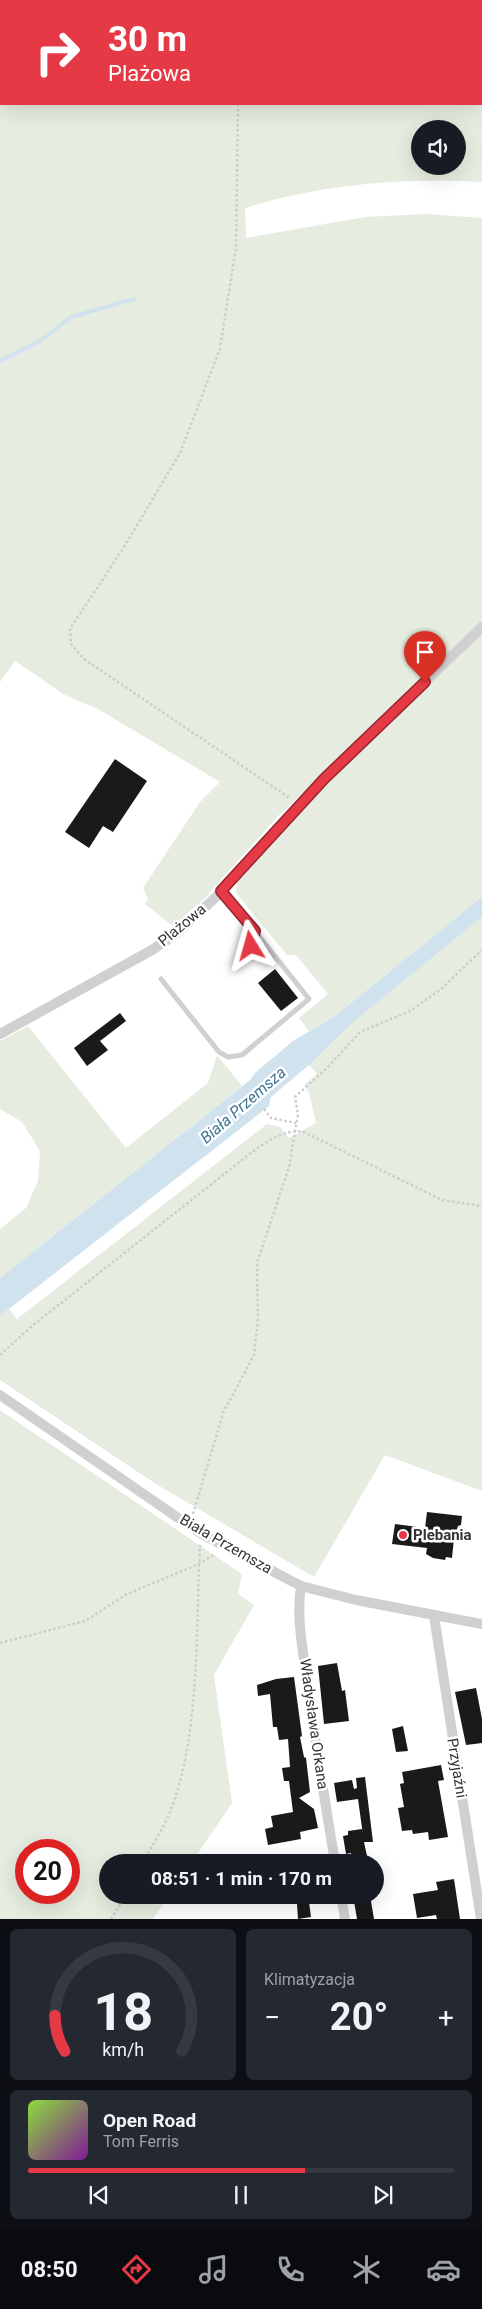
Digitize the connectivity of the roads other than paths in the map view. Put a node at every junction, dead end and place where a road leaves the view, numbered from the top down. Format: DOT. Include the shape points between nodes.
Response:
graph roads {
  1 [pos="482,627"];
  2 [pos="221,891"];
  3 [pos="255,931"];
  4 [pos="238,963"];
  5 [pos="162,980"];
  6 [pos="0,1034"];
  7 [pos="0,1395"];
  8 [pos="302,1586"];
  9 [pos="434,1616"];
  10 [pos="482,1624"];
  11 [pos="334,1854"];
  12 [pos="342,1904"];
  13 [pos="345,1919"];
  14 [pos="480,1919"];
  1 -- 2 [label="street, Plażowa" via="324,779"];
  2 -- 3 [label="lane"];
  2 -- 6 [label="street, Plażowa" via="177,933 152,950"];
  3 -- 4 [label="lane" via="251,946"];
  3 -- 5 [label="lane" via="309,999 242,1055 228,1057 219,1052"];
  7 -- 8 [label="street, Biała Przemsza" via="200,1533"];
  8 -- 9 [label="street, Biała Przemsza"];
  8 -- 11 [label="street, Władysława Orkana" via="298,1604 300,1625"];
  9 -- 10 [label="street, Biała Przemsza"];
  9 -- 14 [label="street, Przyjaźni"];
  12 -- 13 [label="street"];
}
